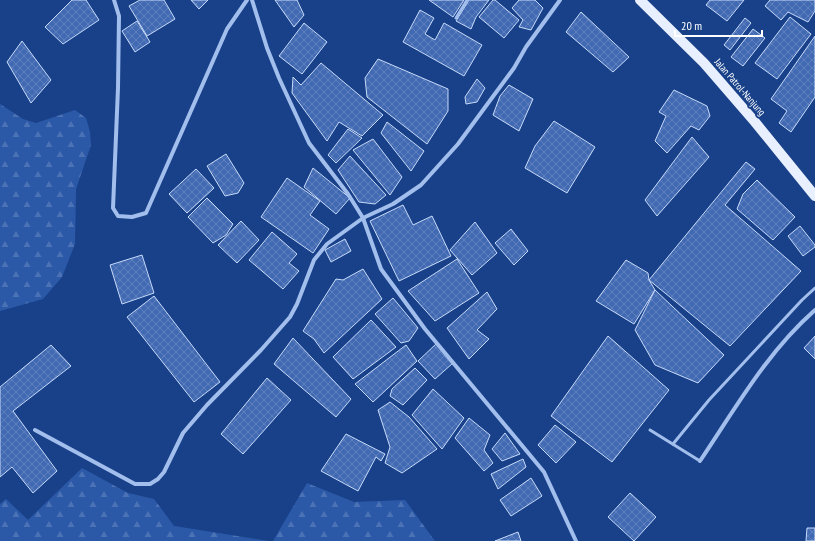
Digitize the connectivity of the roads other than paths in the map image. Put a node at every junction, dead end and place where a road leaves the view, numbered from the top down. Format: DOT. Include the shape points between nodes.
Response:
graph roads {
  1 [pos="114,0"];
  2 [pos="248,0"];
  3 [pos="252,0"];
  4 [pos="467,0"];
  5 [pos="560,0"];
  6 [pos="640,0"];
  7 [pos="456,18"];
  8 [pos="815,196"];
  9 [pos="363,218"];
  10 [pos="815,288"];
  11 [pos="815,310"];
  12 [pos="35,430"];
  13 [pos="650,430"];
  14 [pos="673,444"];
  15 [pos="700,461"];
  16 [pos="576,541"];
  1 -- 2 [label="street" via="119,16 113,208 118,216 132,217 146,213 228,29"];
  3 -- 9 [label="street" via="278,78 309,143"];
  4 -- 7 [label="lane"];
  5 -- 9 [label="street" via="485,108 437,168 421,185 393,204"];
  6 -- 8 [label="main road, Jalan Patrol-Nanjung" via="704,63"];
  9 -- 12 [label="street" via="327,244 314,260 290,317 183,433 158,479 150,484 135,484"];
  9 -- 16 [label="street" via="381,269 425,329 544,472"];
  10 -- 14 [label="lane" via="709,400"];
  11 -- 15 [label="street" via="775,352"];
  13 -- 14 [label="lane"];
  14 -- 15 [label="lane"];
}
